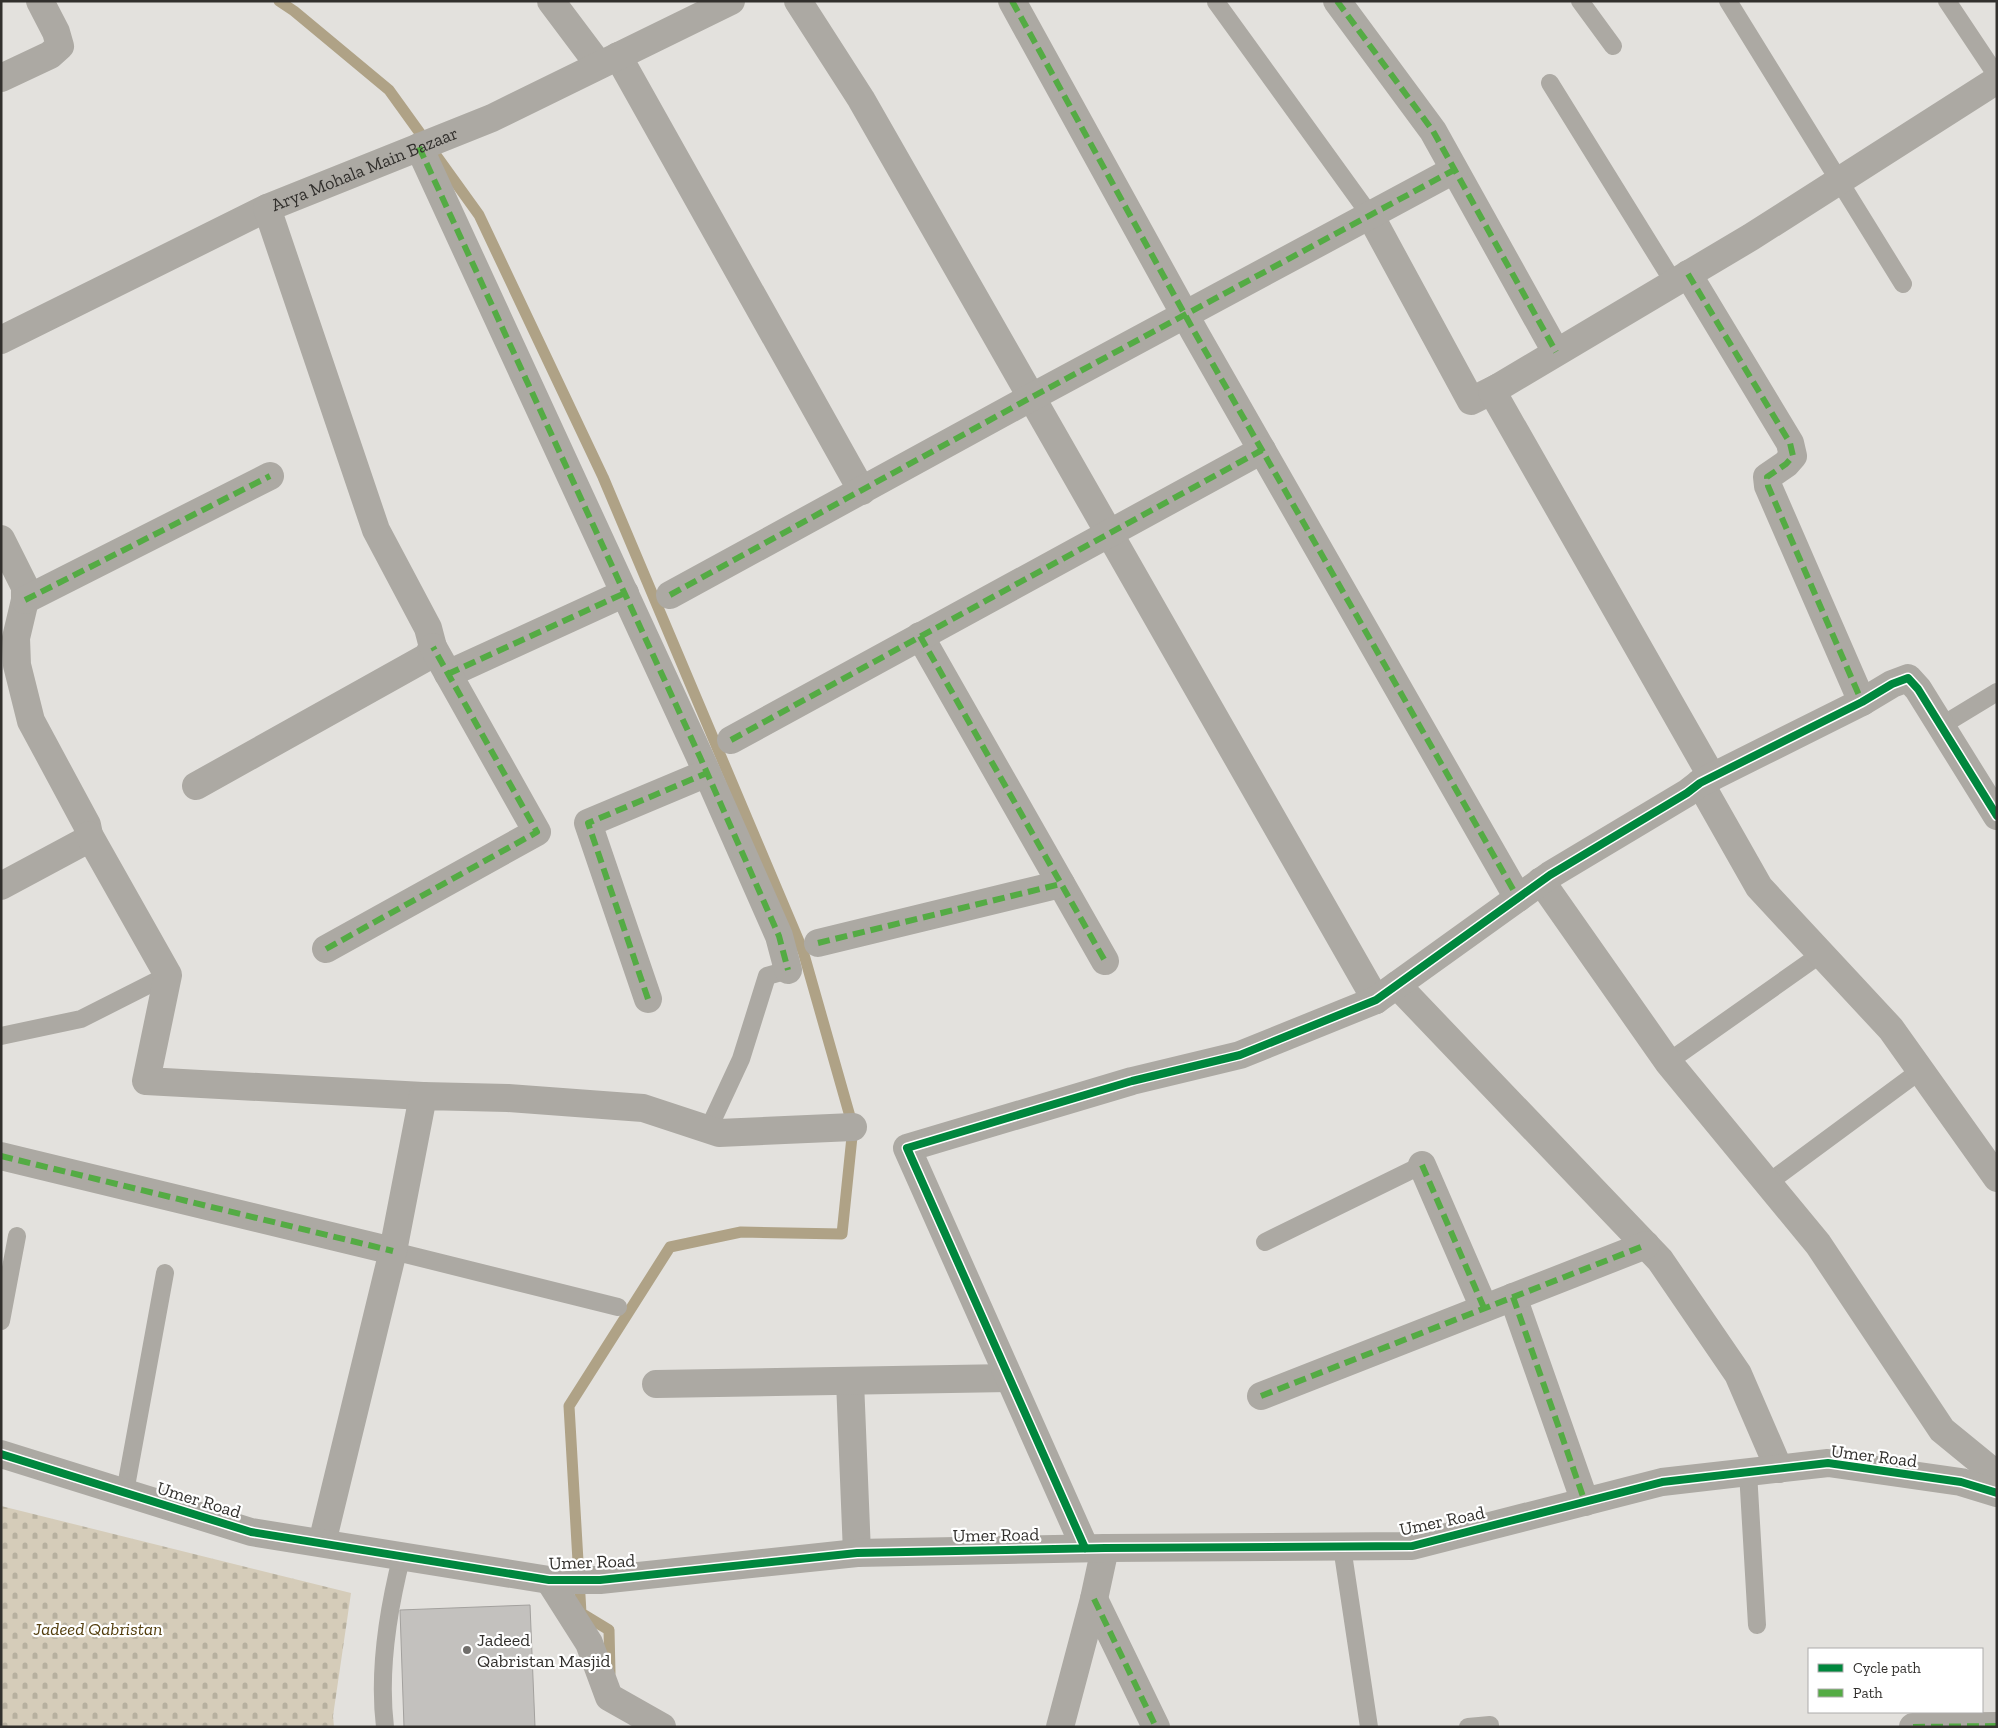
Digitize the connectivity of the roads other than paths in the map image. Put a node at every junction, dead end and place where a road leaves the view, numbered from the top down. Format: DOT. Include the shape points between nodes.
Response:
graph roads {
  1 [pos="40,1"];
  2 [pos="551,1"];
  3 [pos="731,1"];
  4 [pos="798,1"];
  5 [pos="1012,1"];
  6 [pos="1337,1"];
  7 [pos="1580,1"];
  8 [pos="1728,1"];
  9 [pos="1947,1"];
  10 [pos="1216,2"];
  11 [pos="1613,46"];
  12 [pos="608,60"];
  13 [pos="1997,76"];
  14 [pos="1,78"];
  15 [pos="1997,80"];
  16 [pos="1550,83"];
  17 [pos="420,147"];
  18 [pos="1454,170"];
  19 [pos="1840,180"];
  20 [pos="267,208"];
  21 [pos="1370,215"];
  22 [pos="1681,279"];
  23 [pos="1904,284"];
  24 [pos="1185,315"];
  25 [pos="1,340"];
  26 [pos="1556,352"];
  27 [pos="1500,387"];
  28 [pos="1032,397"];
  29 [pos="1262,450"];
  30 [pos="270,476"];
  31 [pos="862,491"];
  32 [pos="1110,533"];
  33 [pos="1,539"];
  34 [pos="625,593"];
  35 [pos="670,595"];
  36 [pos="25,600"];
  37 [pos="920,636"];
  38 [pos="433,647"];
  39 [pos="448,674"];
  40 [pos="1997,692"];
  41 [pos="1862,702"];
  42 [pos="1941,726"];
  43 [pos="731,740"];
  44 [pos="707,773"];
  45 [pos="1706,780"];
  46 [pos="196,786"];
  47 [pos="1997,816"];
  48 [pos="89,834"];
  49 [pos="1541,881"];
  50 [pos="1061,884"];
  51 [pos="1,886"];
  52 [pos="1518,898"];
  53 [pos="818,944"];
  54 [pos="326,949"];
  55 [pos="1821,954"];
  56 [pos="1105,961"];
  57 [pos="788,970"];
  58 [pos="168,975"];
  59 [pos="1386,993"];
  60 [pos="648,999"];
  61 [pos="1,1036"];
  62 [pos="1668,1062"];
  63 [pos="1921,1070"];
  64 [pos="423,1096"];
  65 [pos="853,1127"];
  66 [pos="708,1130"];
  67 [pos="1,1156"];
  68 [pos="1422,1165"];
  69 [pos="1997,1178"];
  70 [pos="1768,1183"];
  71 [pos="17,1236"];
  72 [pos="1265,1242"];
  73 [pos="1646,1245"];
  74 [pos="393,1251"];
  75 [pos="165,1273"];
  76 [pos="1513,1297"];
  77 [pos="618,1307"];
  78 [pos="1484,1308"];
  79 [pos="1,1321"];
  80 [pos="1009,1378"];
  81 [pos="850,1381"];
  82 [pos="656,1384"];
  83 [pos="1261,1396"];
  84 [pos="1,1454"];
  85 [pos="1778,1468"];
  86 [pos="1748,1472"];
  87 [pos="1997,1475"];
  88 [pos="126,1492"];
  89 [pos="1997,1493"];
  90 [pos="1585,1502"];
  91 [pos="322,1543"];
  92 [pos="1342,1546"];
  93 [pos="1095,1548"];
  94 [pos="857,1553"];
  95 [pos="402,1555"];
  96 [pos="550,1580"];
  97 [pos="1094,1599"];
  98 [pos="1757,1625"];
  99 [pos="1490,1725"];
  100 [pos="1997,1726"];
  101 [pos="385,1727"];
  102 [pos="662,1727"];
  103 [pos="1060,1727"];
  104 [pos="1156,1727"];
  105 [pos="1369,1727"];
  106 [pos="1468,1727"];
  107 [pos="1912,1727"];
  1 -- 14 [label="street" via="60,46 50,55"];
  2 -- 12 [label="street"];
  3 -- 12 [label="street, Arya Mohala Main Bazaar"];
  4 -- 28 [label="street" via="861,99"];
  5 -- 24 [label="street"];
  6 -- 18 [label="street" via="1432,131"];
  7 -- 11 [label="lane"];
  8 -- 19 [label="lane"];
  9 -- 13 [label="lane"];
  10 -- 21 [label="lane"];
  12 -- 17 [label="street, Arya Mohala Main Bazaar" via="492,118"];
  12 -- 31 [label="street"];
  15 -- 19 [label="street"];
  16 -- 22 [label="lane"];
  17 -- 20 [label="street, Arya Mohala Main Bazaar"];
  17 -- 34 [label="street"];
  18 -- 21 [label="street"];
  18 -- 26 [label="street"];
  19 -- 22 [label="street"];
  19 -- 23 [label="lane"];
  20 -- 25 [label="street, Arya Mohala Main Bazaar"];
  20 -- 38 [label="street" via="376,530 428,628"];
  21 -- 24 [label="street"];
  21 -- 27 [label="street" via="1471,401"];
  22 -- 26 [label="street"];
  22 -- 41 [label="street" via="1790,443 1793,456 1767,478 1768,486"];
  24 -- 28 [label="street"];
  24 -- 29 [label="street"];
  26 -- 27 [label="street"];
  27 -- 45 [label="street" via="1492,391"];
  28 -- 31 [label="street"];
  28 -- 32 [label="street"];
  29 -- 32 [label="street"];
  29 -- 52 [label="street"];
  30 -- 36 [label="street"];
  31 -- 35 [label="street"];
  32 -- 37 [label="street"];
  32 -- 59 [label="street"];
  33 -- 36 [label="street" via="25,587"];
  34 -- 39 [label="street"];
  34 -- 44 [label="street"];
  36 -- 48 [label="street" via="16,638 17,665 26,704 31,722"];
  37 -- 43 [label="street"];
  37 -- 50 [label="street"];
  38 -- 39 [label="street"];
  38 -- 46 [label="street" via="427,657"];
  39 -- 54 [label="street" via="537,832"];
  40 -- 42 [label="lane"];
  41 -- 42 [label="street" via="1908,678"];
  41 -- 45 [label="street"];
  42 -- 47 [label="street"];
  44 -- 57 [label="street" via="779,936"];
  44 -- 60 [label="street" via="588,823"];
  45 -- 49 [label="street"];
  45 -- 55 [label="street" via="1759,887"];
  48 -- 51 [label="street" via="83,842"];
  48 -- 58 [label="street"];
  49 -- 52 [label="street"];
  49 -- 62 [label="street"];
  50 -- 53 [label="street"];
  50 -- 56 [label="street"];
  52 -- 59 [label="street"];
  55 -- 62 [label="lane"];
  55 -- 63 [label="street" via="1891,1029"];
  57 -- 66 [label="lane" via="767,976 741,1059"];
  58 -- 61 [label="lane" via="80,1019"];
  58 -- 64 [label="street" via="146,1081"];
  59 -- 73 [label="street"];
  59 -- 80 [label="street" via="1240,1055 1132,1082 907,1148"];
  62 -- 70 [label="street"];
  63 -- 69 [label="street"];
  63 -- 70 [label="lane"];
  64 -- 66 [label="street" via="508,1098 642,1108"];
  64 -- 74 [label="street"];
  65 -- 66 [label="street" via="719,1133"];
  67 -- 74 [label="street"];
  68 -- 72 [label="lane"];
  68 -- 78 [label="street"];
  70 -- 87 [label="street" via="1818,1244 1942,1430"];
  71 -- 79 [label="lane"];
  73 -- 76 [label="street"];
  73 -- 85 [label="street" via="1660,1260 1738,1374"];
  74 -- 77 [label="lane"];
  74 -- 91 [label="street"];
  75 -- 88 [label="lane"];
  76 -- 78 [label="street"];
  76 -- 90 [label="street"];
  78 -- 83 [label="street"];
  80 -- 81 [label="street"];
  80 -- 93 [label="street"];
  81 -- 82 [label="street"];
  81 -- 94 [label="street"];
  84 -- 88 [label="street, Umer Road"];
  85 -- 86 [label="street, Umer Road"];
  85 -- 89 [label="street, Umer Road" via="1828,1464 1961,1482"];
  86 -- 90 [label="street, Umer Road" via="1662,1482"];
  86 -- 98 [label="lane"];
  88 -- 91 [label="street, Umer Road" via="251,1532"];
  90 -- 92 [label="street, Umer Road" via="1412,1546"];
  91 -- 95 [label="street, Umer Road"];
  92 -- 93 [label="street, Umer Road"];
  92 -- 105 [label="lane"];
  93 -- 94 [label="street, Umer Road"];
  93 -- 97 [label="street"];
  94 -- 96 [label="street, Umer Road" via="600,1580"];
  95 -- 96 [label="street, Umer Road"];
  95 -- 101 [label="lane" via="393,1591 382,1670"];
  96 -- 102 [label="street" via="589,1643 609,1697"];
  97 -- 103 [label="street"];
  97 -- 104 [label="street"];
  99 -- 106 [label="lane"];
  100 -- 107 [label="street"];
}
